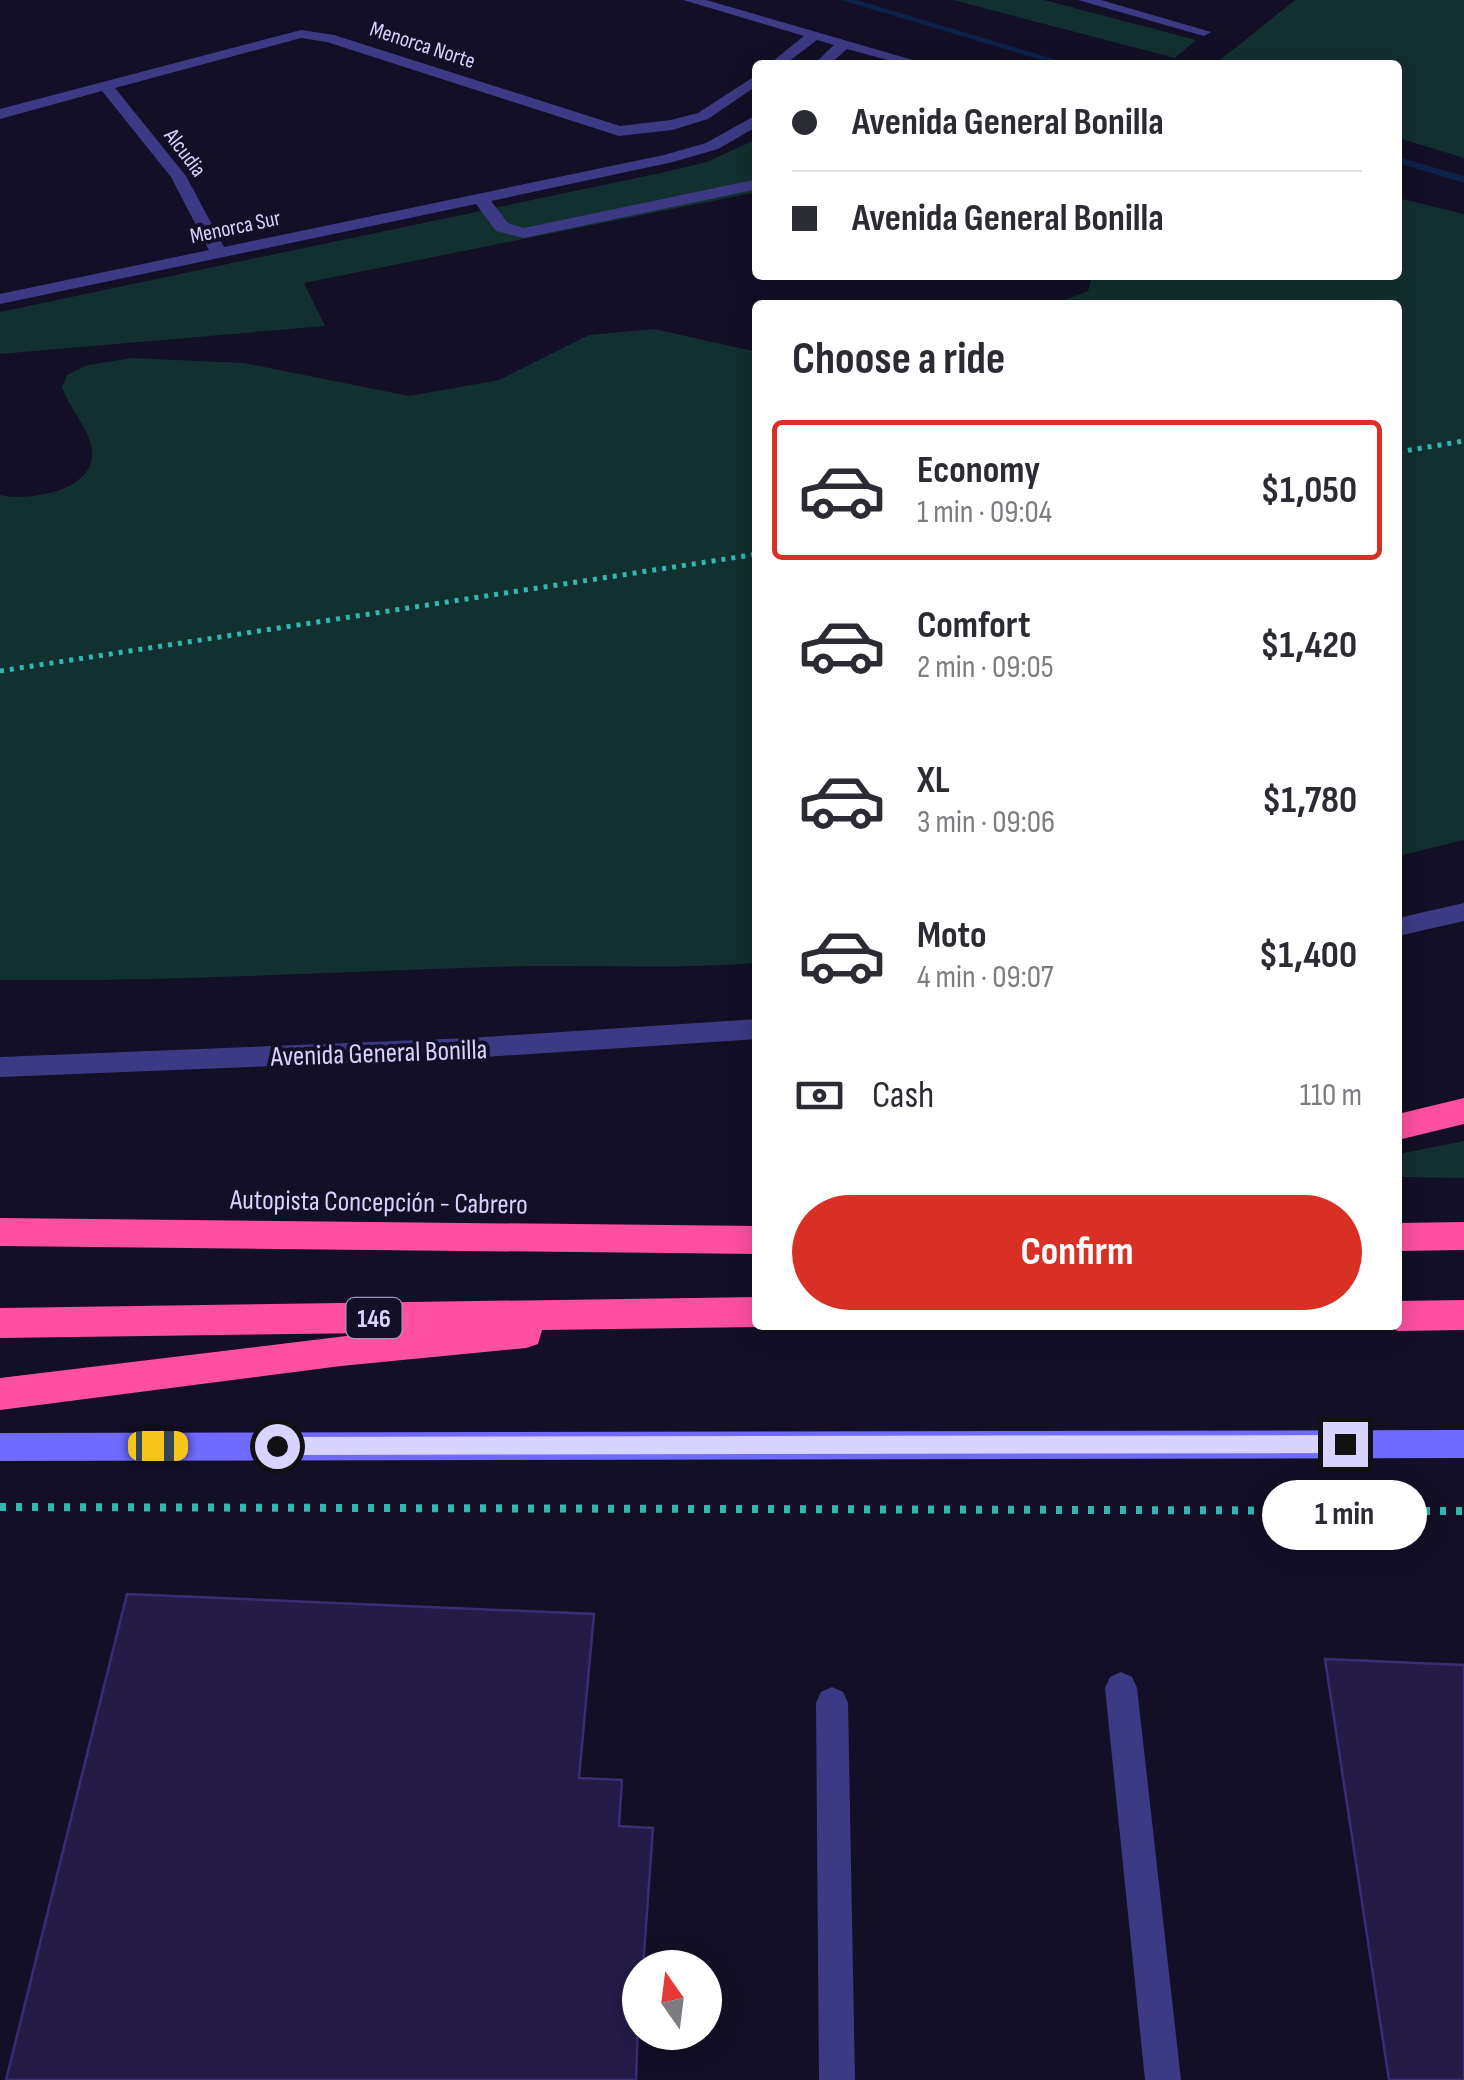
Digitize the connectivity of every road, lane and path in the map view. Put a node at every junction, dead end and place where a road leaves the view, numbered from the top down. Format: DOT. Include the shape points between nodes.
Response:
graph roads {
  1 [pos="690,0"];
  2 [pos="1085,0"];
  3 [pos="1124,4"];
  4 [pos="1204,32"];
  5 [pos="815,35"];
  6 [pos="846,43"];
  7 [pos="782,60"];
  8 [pos="826,60"];
  9 [pos="906,60"];
  10 [pos="752,82"];
  11 [pos="105,84"];
  12 [pos="718,108"];
  13 [pos="0,114"];
  14 [pos="752,118"];
  15 [pos="752,123"];
  16 [pos="620,131"];
  17 [pos="620,168"];
  18 [pos="752,185"];
  19 [pos="480,198"];
  20 [pos="219,253"];
  21 [pos="0,299"];
  22 [pos="1464,441"];
  23 [pos="1402,451"];
  24 [pos="752,555"];
  25 [pos="0,672"];
  26 [pos="1464,912"];
  27 [pos="1402,926"];
  28 [pos="752,1029"];
  29 [pos="0,1067"];
  30 [pos="1464,1112"];
  31 [pos="1402,1126"];
  32 [pos="0,1232"];
  33 [pos="1464,1236"];
  34 [pos="752,1237"];
  35 [pos="1402,1237"];
  36 [pos="752,1312"];
  37 [pos="752,1312"];
  38 [pos="1464,1315"];
  39 [pos="1402,1316"];
  40 [pos="0,1323"];
  41 [pos="0,1394"];
  42 [pos="1464,1444"];
  43 [pos="0,1447"];
  44 [pos="0,1507"];
  45 [pos="1464,1512"];
  46 [pos="1121,1688"];
  47 [pos="832,1703"];
  48 [pos="838,2080"];
  49 [pos="1163,2080"];
  1 -- 5 [label="street"];
  2 -- 3 [label="street"];
  3 -- 4 [label="street"];
  5 -- 6 [label="street"];
  5 -- 7 [label="street"];
  6 -- 8 [label="street"];
  6 -- 9 [label="street"];
  10 -- 12 [label="street"];
  11 -- 13 [label="street, Menorca Norte"];
  11 -- 16 [label="street, Menorca Norte" via="276,37 311,34"];
  11 -- 20 [label="street, Alcudia" via="178,176"];
  12 -- 14 [label="street, Menorca Sur"];
  12 -- 16 [label="street" via="672,125"];
  15 -- 17 [label="street, Menorca Sur" via="712,146"];
  16 -- 17 [label="street"];
  17 -- 19 [label="street, Menorca Sur"];
  18 -- 19 [label="street" via="524,233 502,227"];
  19 -- 20 [label="street, Menorca Sur"];
  20 -- 21 [label="street, Menorca Sur"];
  22 -- 23 [label="path"];
  24 -- 25 [label="path"];
  26 -- 27 [label="street"];
  28 -- 29 [label="street, Avenida General Bonilla"];
  30 -- 31 [label="highway"];
  32 -- 34 [label="highway, Autopista Concepción - Cabrero"];
  33 -- 35 [label="highway"];
  36 -- 40 [label="highway, 146"];
  37 -- 41 [label="highway" via="341,1351"];
  38 -- 39 [label="highway"];
  42 -- 43 [label="main road"];
  44 -- 45 [label="path"];
  46 -- 49 [label="street"];
  47 -- 48 [label="street"];
}
